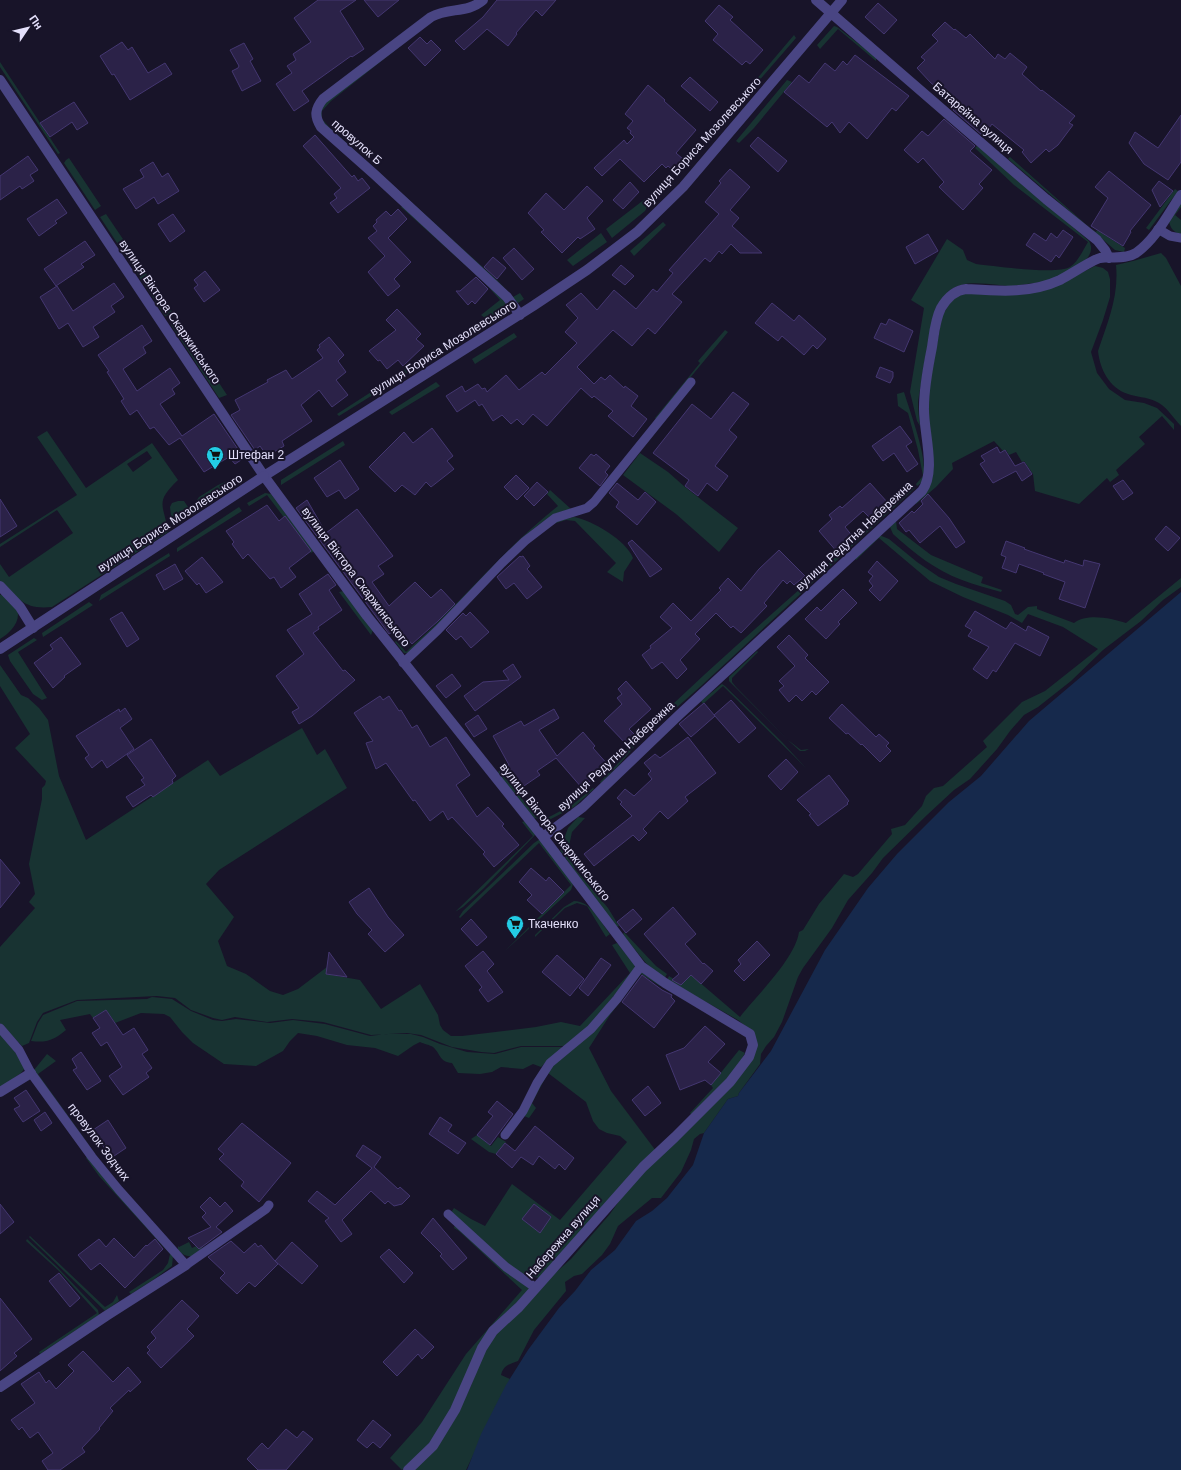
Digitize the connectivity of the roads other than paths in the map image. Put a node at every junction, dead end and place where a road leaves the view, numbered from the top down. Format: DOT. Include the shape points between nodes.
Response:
graph roads {
  1 [pos="483,0"];
  2 [pos="816,0"];
  3 [pos="842,0"];
  4 [pos="831,13"];
  5 [pos="0,80"];
  6 [pos="1181,195"];
  7 [pos="1158,229"];
  8 [pos="1181,238"];
  9 [pos="1109,258"];
  10 [pos="520,315"];
  11 [pos="691,382"];
  12 [pos="264,476"];
  13 [pos="0,586"];
  14 [pos="33,628"];
  15 [pos="0,649"];
  16 [pos="403,663"];
  17 [pos="543,836"];
  18 [pos="641,966"];
  19 [pos="0,1028"];
  20 [pos="750,1034"];
  21 [pos="31,1073"];
  22 [pos="0,1092"];
  23 [pos="505,1135"];
  24 [pos="269,1205"];
  25 [pos="448,1214"];
  26 [pos="186,1265"];
  27 [pos="536,1288"];
  28 [pos="0,1387"];
  29 [pos="408,1470"];
  1 -- 10 [label="street, провулок Б" via="472,8 446,11 431,17 323,99 317,107 316,120 507,297"];
  2 -- 4 [label="street, Батарейна вулиця"];
  3 -- 4 [label="street, вулиця Бориса Мозолевського"];
  4 -- 9 [label="street, Батарейна вулиця" via="1097,240"];
  4 -- 10 [label="street, вулиця Бориса Мозолевського" via="660,210 600,261"];
  5 -- 12 [label="street, вулиця Віктора Скаржинського"];
  6 -- 7 [label="street, вулиця Редутна Набережна"];
  7 -- 8 [label="lane" via="1170,236"];
  7 -- 9 [label="street, вулиця Редутна Набережна" via="1148,243 1135,254 1123,258"];
  9 -- 17 [label="street, вулиця Редутна Набережна" via="1099,258 1054,283 1032,290 966,288 950,296 941,308 936,323 926,382 924,407 928,478 922,491 583,807"];
  10 -- 12 [label="street, вулиця Бориса Мозолевського"];
  11 -- 16 [label="lane" via="594,502 587,508 555,518 525,541"];
  12 -- 14 [label="street, вулиця Бориса Мозолевського"];
  12 -- 16 [label="street, вулиця Віктора Скаржинського"];
  13 -- 14 [label="street" via="20,606"];
  14 -- 15 [label="street, вулиця Бориса Мозолевського"];
  16 -- 17 [label="street, вулиця Віктора Скаржинського"];
  17 -- 18 [label="street, вулиця Віктора Скаржинського"];
  18 -- 20 [label="street, вулиця Віктора Скаржинського"];
  18 -- 23 [label="lane" via="591,1029 550,1063 523,1110"];
  19 -- 21 [label="lane, провулок Зодчих" via="19,1050"];
  20 -- 27 [label="street, Набережна вулиця" via="753,1045 749,1057 730,1082 642,1166"];
  21 -- 22 [label="street"];
  21 -- 26 [label="lane, провулок Зодчих" via="92,1157"];
  24 -- 26 [label="lane"];
  25 -- 27 [label="lane" via="506,1266"];
  26 -- 28 [label="street"];
  27 -- 29 [label="street, Набережна вулиця" via="493,1331 482,1348 455,1410 433,1446"];
}
